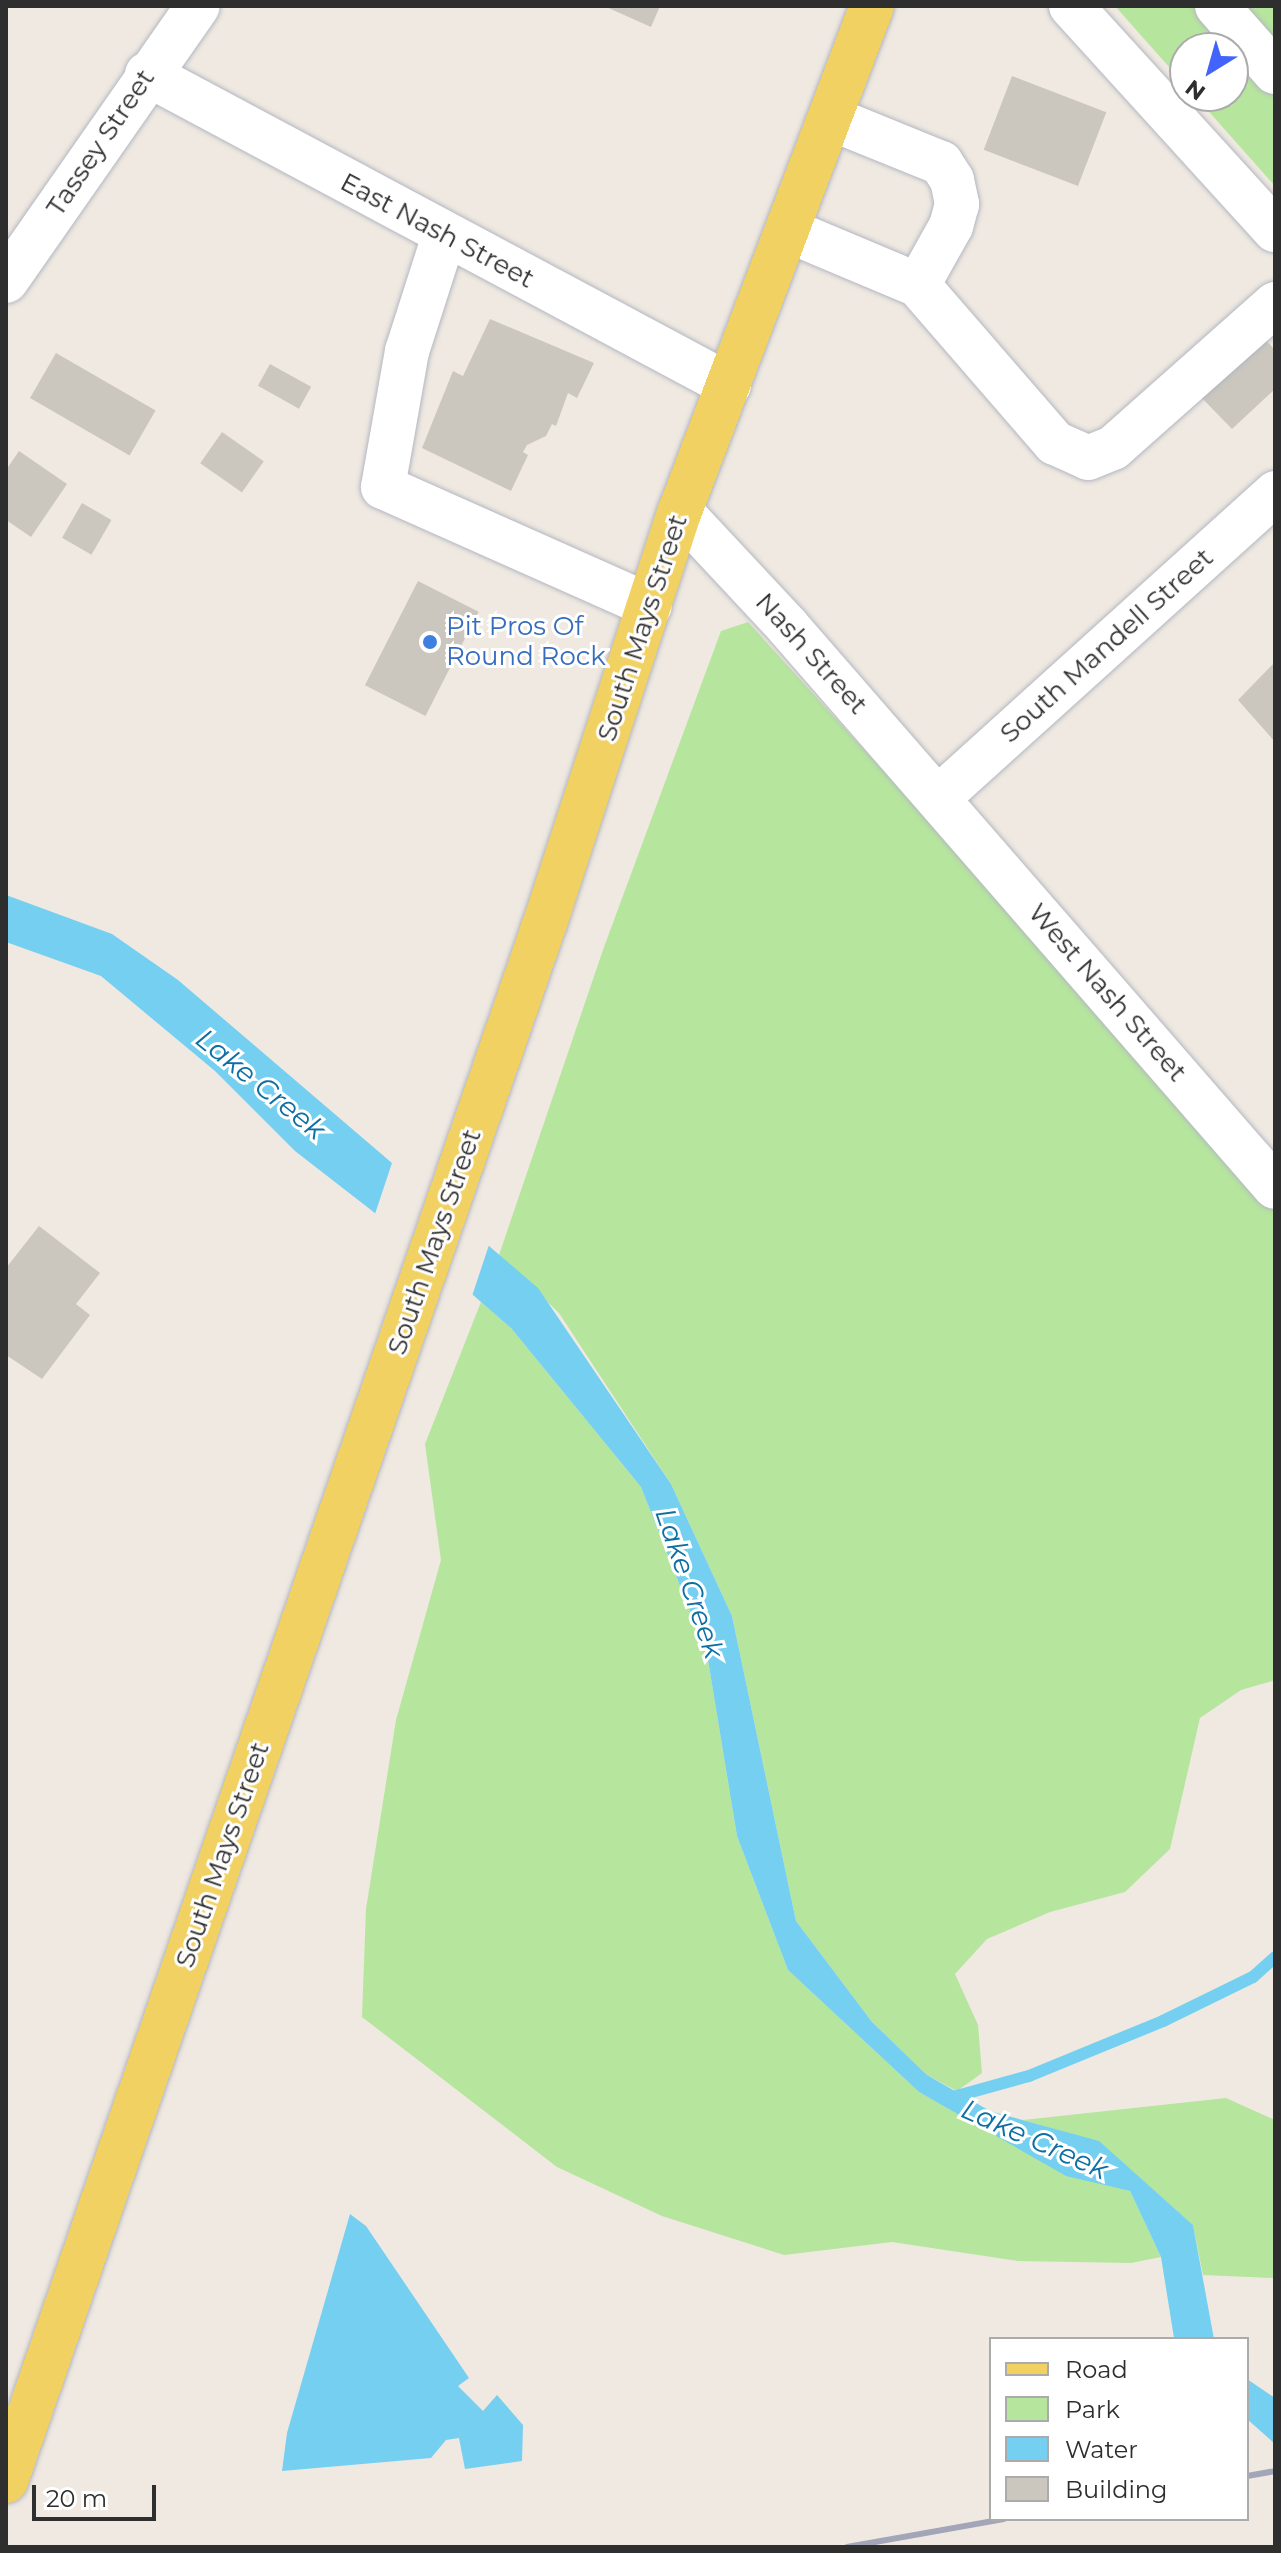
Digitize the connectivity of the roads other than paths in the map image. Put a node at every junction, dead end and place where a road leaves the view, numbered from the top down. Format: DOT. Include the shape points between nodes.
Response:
graph roads {
  1 [pos="198,6"];
  2 [pos="872,6"];
  3 [pos="1071,6"];
  4 [pos="1217,6"];
  5 [pos="1275,72"];
  6 [pos="147,74"];
  7 [pos="830,118"];
  8 [pos="787,230"];
  9 [pos="1275,230"];
  10 [pos="444,236"];
  11 [pos="6,281"];
  12 [pos="918,285"];
  13 [pos="1275,304"];
  14 [pos="729,385"];
  15 [pos="1275,493"];
  16 [pos="680,511"];
  17 [pos="650,606"];
  18 [pos="938,798"];
  19 [pos="1275,1187"];
  20 [pos="6,2481"];
  1 -- 6 [label="street, Tassey Street"];
  2 -- 7 [label="main road, South Mays Street"];
  3 -- 9 [label="street"];
  4 -- 5 [label="street"];
  6 -- 10 [label="street, East Nash Street"];
  6 -- 11 [label="street, Tassey Street"];
  7 -- 8 [label="main road, South Mays Street"];
  7 -- 12 [label="street" via="941,163 952,180 957,204 951,226"];
  8 -- 12 [label="street"];
  8 -- 14 [label="main road, South Mays Street"];
  10 -- 14 [label="street, East Nash Street"];
  10 -- 17 [label="street" via="407,351 383,487"];
  12 -- 13 [label="street" via="1055,443 1088,458 1113,448"];
  14 -- 16 [label="main road, South Mays Street"];
  15 -- 18 [label="street, South Mandell Street"];
  16 -- 17 [label="main road, South Mays Street"];
  16 -- 18 [label="street, Nash Street"];
  17 -- 20 [label="main road, South Mays Street"];
  18 -- 19 [label="street, West Nash Street"];
}
